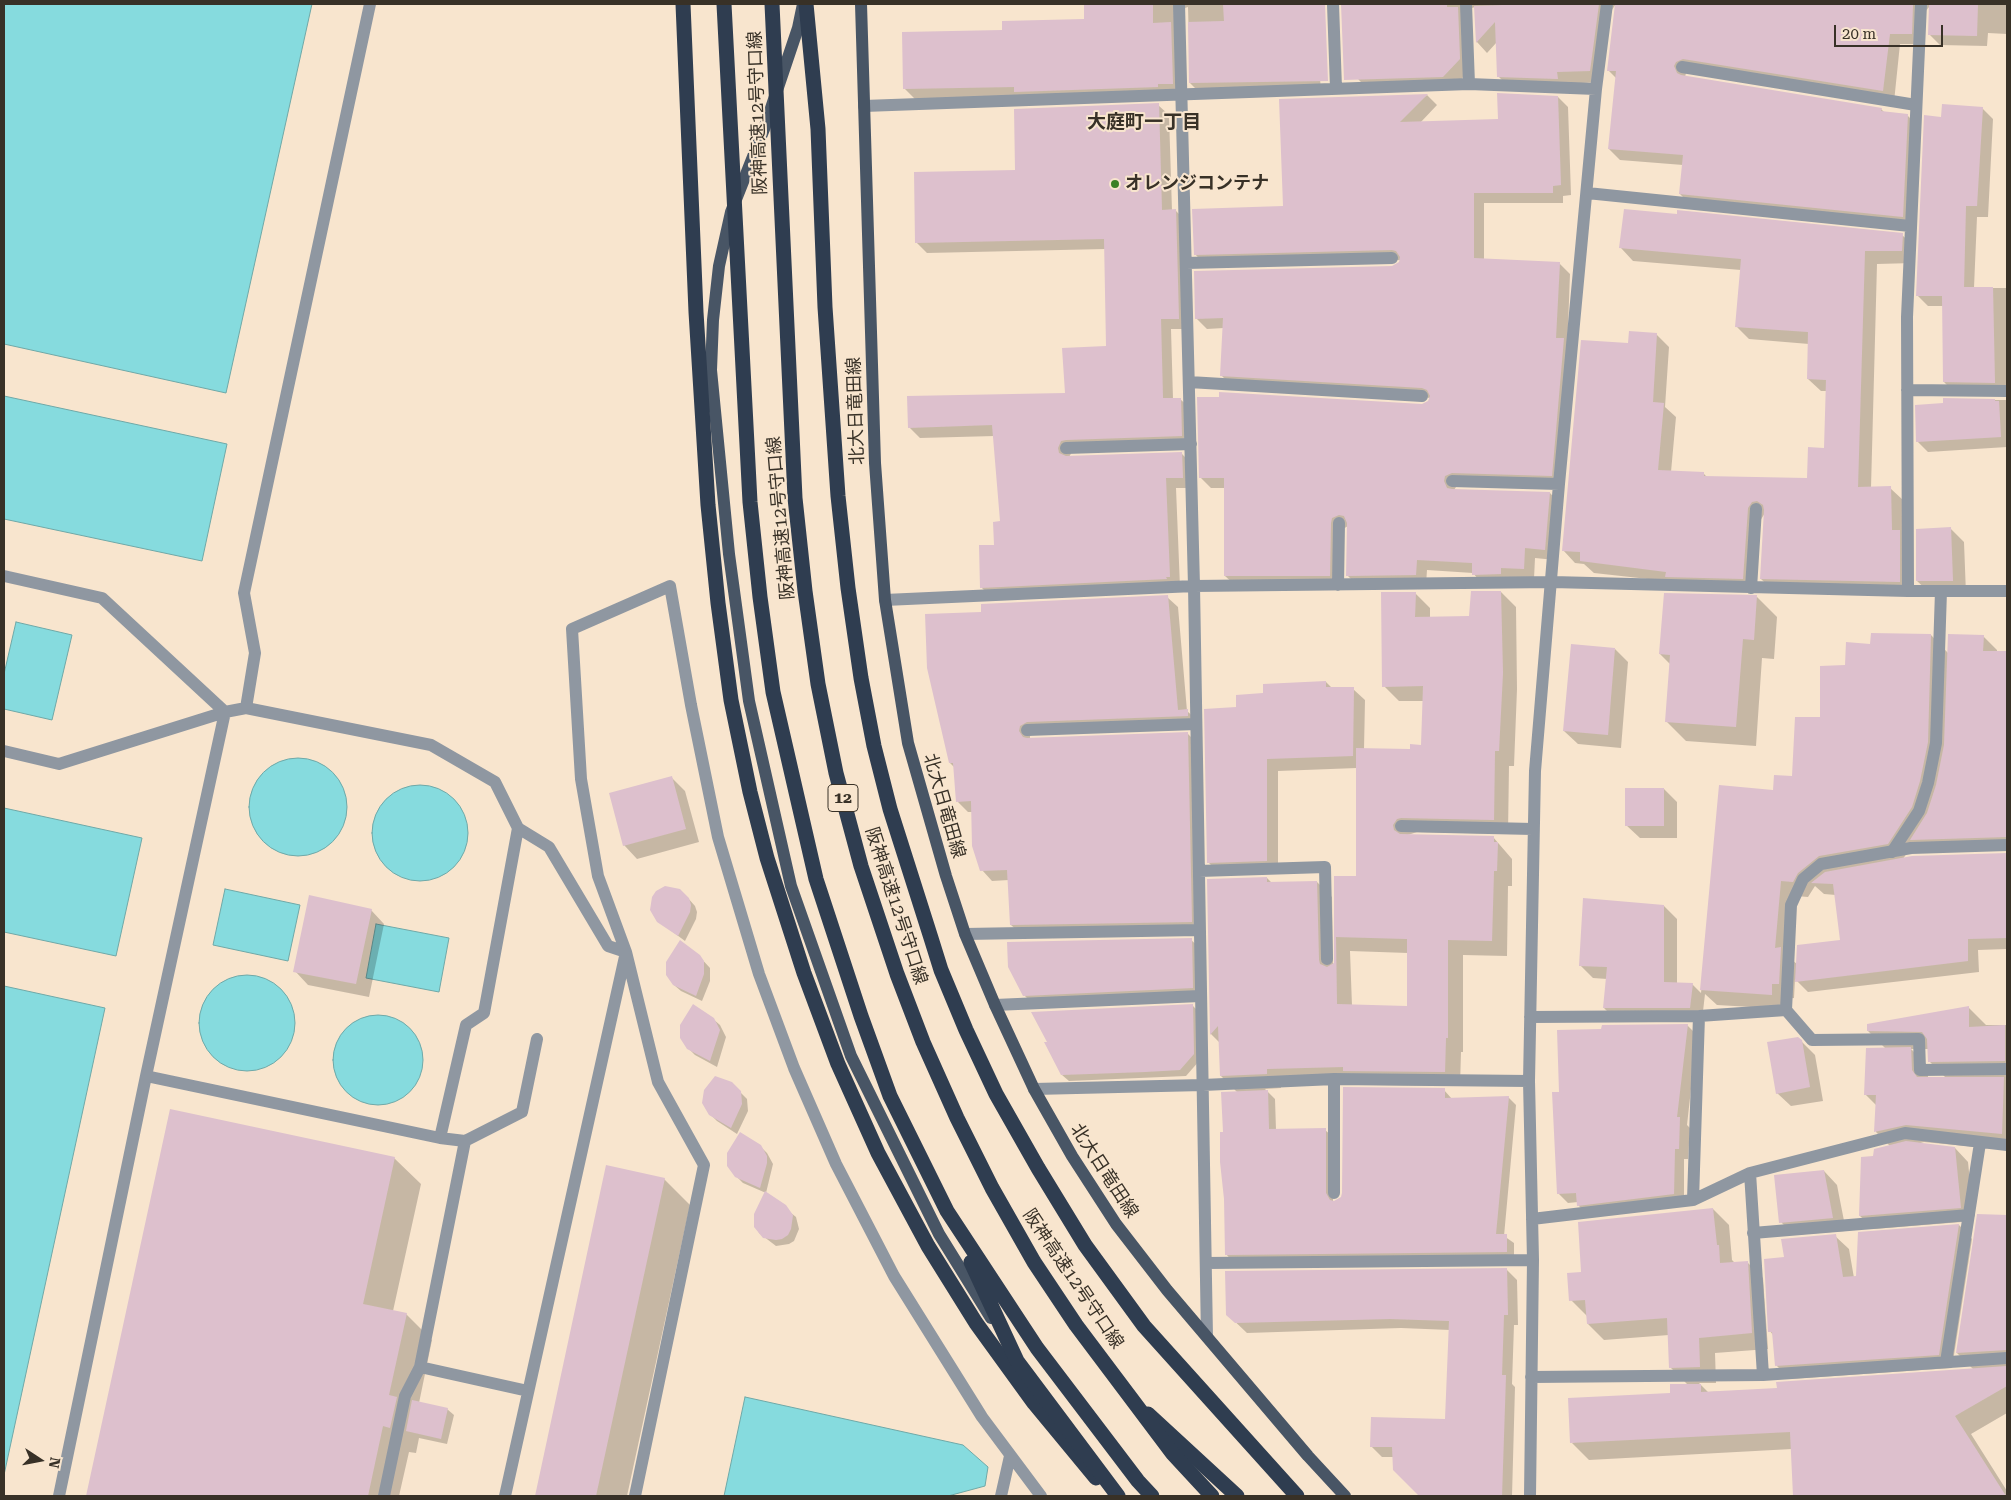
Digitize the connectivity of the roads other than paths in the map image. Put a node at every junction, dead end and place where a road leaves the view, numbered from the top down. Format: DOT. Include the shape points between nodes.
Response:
graph roads {
  1 [pos="370,4"];
  2 [pos="683,4"];
  3 [pos="724,4"];
  4 [pos="772,4"];
  5 [pos="805,4"];
  6 [pos="861,4"];
  7 [pos="1179,4"];
  8 [pos="1333,4"];
  9 [pos="1466,4"];
  10 [pos="1607,4"];
  11 [pos="1921,4"];
  12 [pos="1682,67"];
  13 [pos="1469,84"];
  14 [pos="1336,88"];
  15 [pos="1596,89"];
  16 [pos="1182,94"];
  17 [pos="1916,104"];
  18 [pos="864,106"];
  19 [pos="1587,193"];
  20 [pos="1910,226"];
  21 [pos="1392,258"];
  22 [pos="1186,264"];
  23 [pos="1189,382"];
  24 [pos="1907,390"];
  25 [pos="2007,391"];
  26 [pos="1422,396"];
  27 [pos="1191,444"];
  28 [pos="1066,448"];
  29 [pos="1452,481"];
  30 [pos="1558,484"];
  31 [pos="1756,509"];
  32 [pos="1339,523"];
  33 [pos="4,576"];
  34 [pos="1552,582"];
  35 [pos="1338,585"];
  36 [pos="1194,586"];
  37 [pos="1751,588"];
  38 [pos="1908,591"];
  39 [pos="1941,591"];
  40 [pos="2007,591"];
  41 [pos="885,600"];
  42 [pos="246,708"];
  43 [pos="225,712"];
  44 [pos="1196,724"];
  45 [pos="1027,730"];
  46 [pos="4,751"];
  47 [pos="1401,826"];
  48 [pos="518,828"];
  49 [pos="1533,829"];
  50 [pos="2007,845"];
  51 [pos="1892,852"];
  52 [pos="1198,870"];
  53 [pos="1199,930"];
  54 [pos="965,934"];
  55 [pos="626,952"];
  56 [pos="1327,959"];
  57 [pos="1200,996"];
  58 [pos="995,1005"];
  59 [pos="1786,1010"];
  60 [pos="1699,1016"];
  61 [pos="1530,1017"];
  62 [pos="537,1039"];
  63 [pos="2007,1069"];
  64 [pos="146,1076"];
  65 [pos="1334,1080"];
  66 [pos="1529,1081"];
  67 [pos="1203,1085"];
  68 [pos="1034,1089"];
  69 [pos="440,1138"];
  70 [pos="465,1141"];
  71 [pos="1980,1143"];
  72 [pos="2007,1145"];
  73 [pos="1750,1173"];
  74 [pos="1334,1193"];
  75 [pos="1692,1200"];
  76 [pos="947,1211"];
  77 [pos="1969,1215"];
  78 [pos="1532,1220"];
  79 [pos="1753,1233"];
  80 [pos="1532,1260"];
  81 [pos="1206,1263"];
  82 [pos="1207,1337"];
  83 [pos="2007,1358"];
  84 [pos="1946,1362"];
  85 [pos="420,1367"];
  86 [pos="1763,1375"];
  87 [pos="1531,1377"];
  88 [pos="528,1391"];
  89 [pos="1134,1401"];
  90 [pos="1010,1456"];
  91 [pos="59,1496"];
  92 [pos="384,1496"];
  93 [pos="505,1496"];
  94 [pos="635,1496"];
  95 [pos="1001,1496"];
  96 [pos="1040,1496"];
  97 [pos="1112,1496"];
  98 [pos="1118,1496"];
  99 [pos="1123,1496"];
  100 [pos="1152,1496"];
  101 [pos="1212,1496"];
  102 [pos="1237,1496"];
  103 [pos="1297,1496"];
  104 [pos="1345,1496"];
  105 [pos="1530,1496"];
  1 -- 42 [label="street" via="244,593 255,653"];
  2 -- 97 [label="highway" via="708,505 731,700 767,858 838,1064 878,1153 928,1246 976,1323 1034,1403"];
  3 -- 76 [label="highway, 阪神高速12号守口線, bridge" via="750,502 773,692 816,879 861,1016 890,1096"];
  4 -- 89 [label="highway, 阪神高速12号守口線 / 12, bridge" via="795,498 818,684 836,773 861,866 897,974 922,1042 957,1118 1034,1262 1076,1325"];
  5 -- 99 [label="main road" via="764,129 731,212 719,266 713,320 711,370 729,554 749,701 791,886 851,1056 939,1234 1003,1338"];
  5 -- 103 [label="highway" via="818,129 825,307 837,486 848,588 874,746 930,938 966,1030 996,1094 1085,1245 1144,1326"];
  6 -- 18 [label="main road, 北大日竜田線"];
  7 -- 16 [label="street"];
  8 -- 14 [label="street"];
  9 -- 13 [label="street"];
  10 -- 15 [label="street"];
  11 -- 17 [label="street"];
  12 -- 17 [label="street"];
  13 -- 14 [label="street"];
  13 -- 15 [label="street"];
  14 -- 16 [label="street"];
  15 -- 19 [label="street"];
  16 -- 18 [label="street"];
  16 -- 22 [label="street"];
  17 -- 20 [label="street"];
  18 -- 41 [label="main road, 北大日竜田線" via="875,463"];
  19 -- 20 [label="street"];
  19 -- 30 [label="street"];
  20 -- 24 [label="street"];
  21 -- 22 [label="street"];
  22 -- 23 [label="street"];
  23 -- 26 [label="street"];
  23 -- 27 [label="street"];
  24 -- 25 [label="street"];
  24 -- 38 [label="street"];
  27 -- 28 [label="street"];
  27 -- 36 [label="street"];
  29 -- 30 [label="street"];
  30 -- 34 [label="street"];
  31 -- 37 [label="street"];
  32 -- 35 [label="street"];
  33 -- 43 [label="street" via="102,598"];
  34 -- 35 [label="street"];
  34 -- 37 [label="street"];
  34 -- 49 [label="street"];
  35 -- 36 [label="street"];
  36 -- 41 [label="street"];
  36 -- 44 [label="street"];
  37 -- 38 [label="street"];
  38 -- 39 [label="street"];
  39 -- 40 [label="street"];
  39 -- 51 [label="street" via="1936,743 1919,811"];
  41 -- 54 [label="main road, 北大日竜田線" via="908,743"];
  42 -- 43 [label="street"];
  42 -- 48 [label="street" via="431,745 495,782"];
  43 -- 46 [label="street" via="59,764"];
  43 -- 64 [label="street"];
  44 -- 45 [label="street"];
  44 -- 52 [label="street"];
  47 -- 49 [label="street"];
  48 -- 55 [label="street" via="549,847 608,946"];
  48 -- 69 [label="street" via="484,1013 466,1025"];
  49 -- 61 [label="street"];
  50 -- 51 [label="street" via="1912,848"];
  51 -- 59 [label="street" via="1821,864 1803,879 1791,905"];
  52 -- 53 [label="street"];
  52 -- 56 [label="street" via="1325,867"];
  53 -- 54 [label="street"];
  53 -- 57 [label="street"];
  54 -- 58 [label="main road, 北大日竜田線"];
  55 -- 88 [label="street"];
  55 -- 90 [label="street" via="598,876 581,779 572,629 670,586 690,705 718,837 760,974 794,1068 836,1164 894,1276"];
  55 -- 94 [label="street" via="658,1082 704,1165"];
  57 -- 58 [label="street"];
  57 -- 67 [label="street"];
  58 -- 68 [label="main road, 北大日竜田線"];
  59 -- 60 [label="street"];
  59 -- 63 [label="street" via="1812,1040 1919,1039 1920,1070"];
  60 -- 61 [label="street"];
  60 -- 75 [label="street"];
  61 -- 66 [label="street"];
  62 -- 70 [label="street" via="522,1112"];
  64 -- 69 [label="street"];
  64 -- 91 [label="street"];
  65 -- 66 [label="street"];
  65 -- 67 [label="street"];
  65 -- 74 [label="street"];
  66 -- 78 [label="street"];
  67 -- 68 [label="street"];
  67 -- 81 [label="street"];
  68 -- 82 [label="main road, 北大日竜田線" via="1116,1224"];
  69 -- 70 [label="street"];
  70 -- 85 [label="street"];
  71 -- 72 [label="street"];
  71 -- 73 [label="street" via="1905,1133"];
  71 -- 77 [label="street"];
  73 -- 75 [label="street"];
  73 -- 79 [label="street"];
  75 -- 78 [label="street"];
  76 -- 98 [label="highway, bridge" via="1018,1361"];
  76 -- 100 [label="highway, 阪神高速12号守口線, bridge" via="1036,1348"];
  77 -- 79 [label="street"];
  77 -- 84 [label="street"];
  78 -- 80 [label="street"];
  79 -- 86 [label="street"];
  80 -- 81 [label="street"];
  80 -- 87 [label="street"];
  81 -- 82 [label="street"];
  82 -- 104 [label="main road, 北大日竜田線"];
  83 -- 84 [label="street"];
  84 -- 86 [label="street"];
  85 -- 88 [label="street"];
  85 -- 92 [label="street" via="405,1396"];
  86 -- 87 [label="street"];
  87 -- 105 [label="street"];
  88 -- 93 [label="street"];
  89 -- 101 [label="highway, 阪神高速12号守口線 / 12, bridge" via="1173,1454"];
  89 -- 102 [label="highway, bridge"];
  90 -- 95 [label="street"];
  90 -- 96 [label="street"];
}
